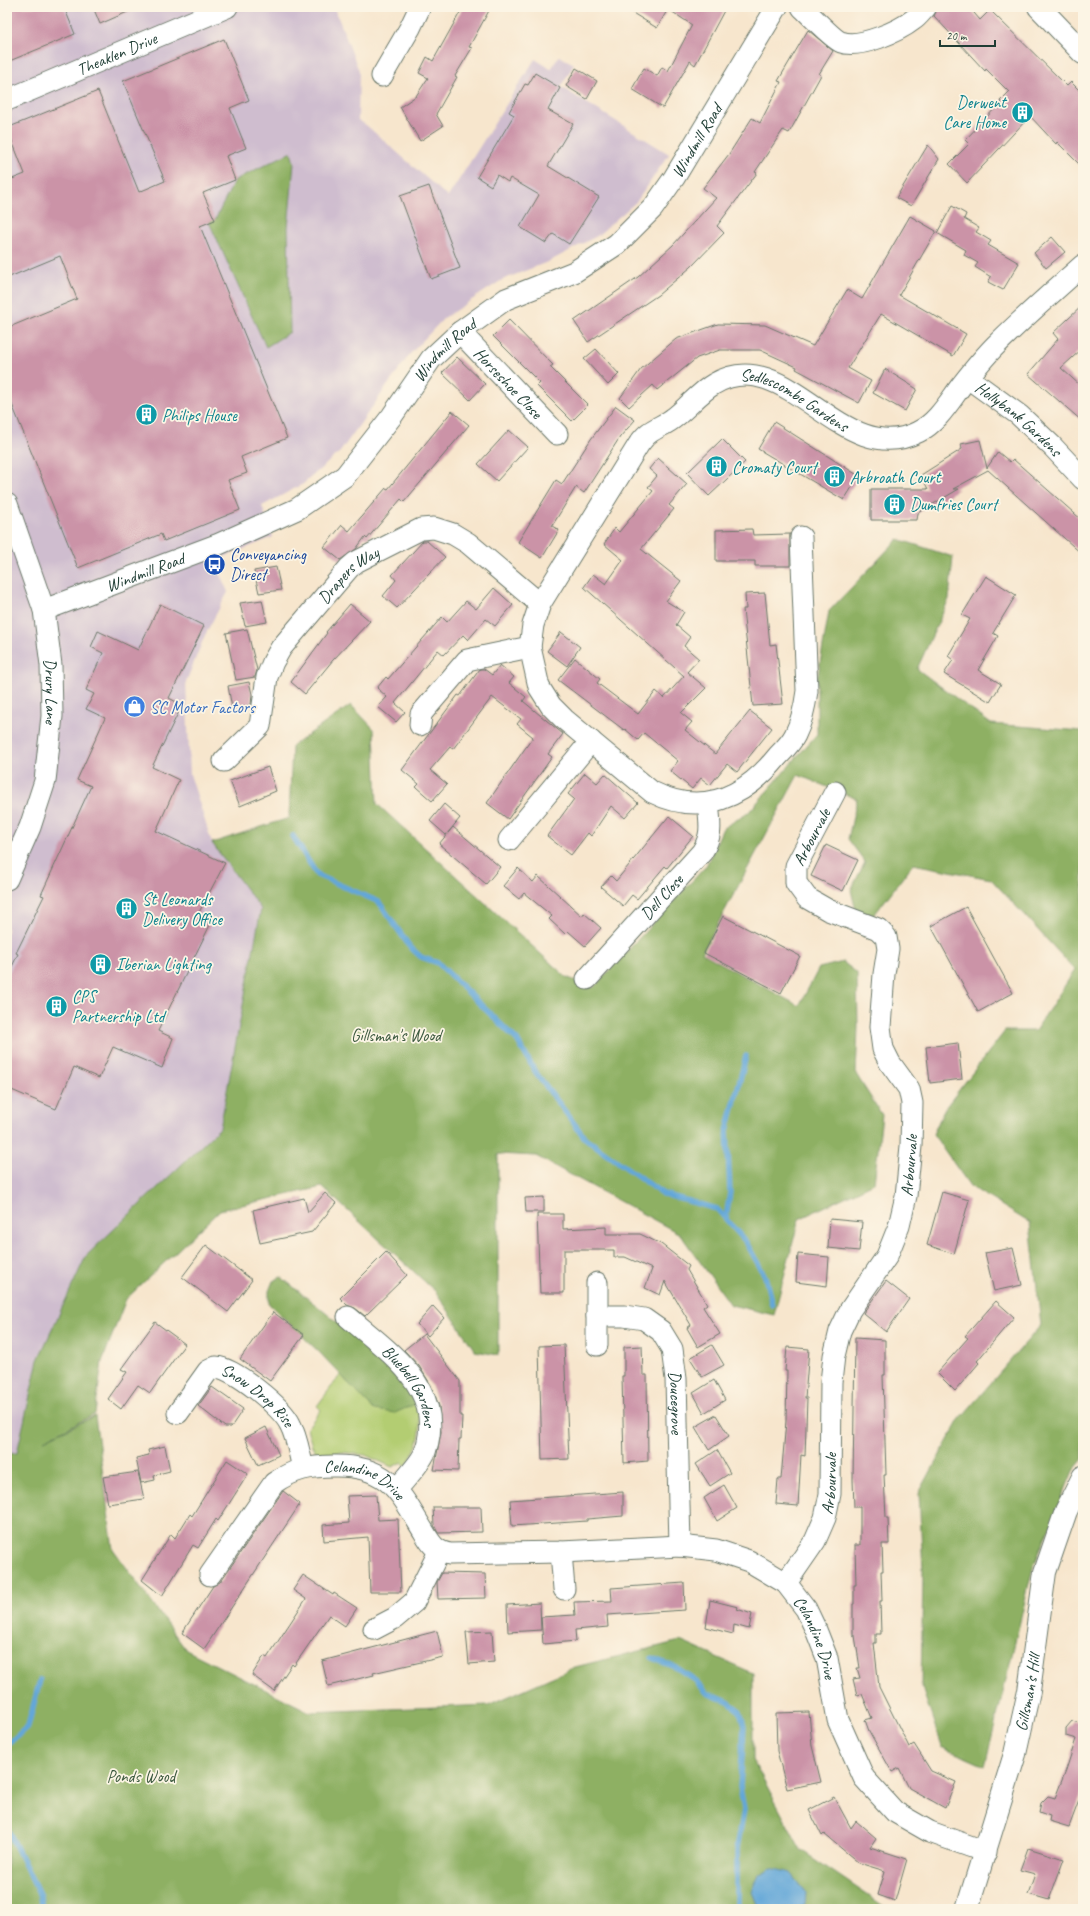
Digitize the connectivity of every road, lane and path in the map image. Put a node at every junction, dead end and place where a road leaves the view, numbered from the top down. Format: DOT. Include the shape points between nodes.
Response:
graph roads {
  1 [pos="227,7"];
  2 [pos="420,7"];
  3 [pos="777,7"];
  4 [pos="802,7"];
  5 [pos="926,7"];
  6 [pos="1039,7"];
  7 [pos="1083,53"];
  8 [pos="382,76"];
  9 [pos="7,100"];
  10 [pos="1083,265"];
  11 [pos="460,332"];
  12 [pos="968,378"];
  13 [pos="556,434"];
  14 [pos="1083,479"];
  15 [pos="7,504"];
  16 [pos="801,537"];
  17 [pos="540,604"];
  18 [pos="44,610"];
  19 [pos="530,647"];
  20 [pos="420,725"];
  21 [pos="591,742"];
  22 [pos="224,761"];
  23 [pos="835,792"];
  24 [pos="708,803"];
  25 [pos="509,840"];
  26 [pos="7,879"];
  27 [pos="587,979"];
  28 [pos="597,1283"];
  29 [pos="597,1316"];
  30 [pos="348,1317"];
  31 [pos="597,1345"];
  32 [pos="178,1413"];
  33 [pos="303,1468"];
  34 [pos="1083,1478"];
  35 [pos="397,1489"];
  36 [pos="680,1546"];
  37 [pos="439,1552"];
  38 [pos="562,1552"];
  39 [pos="210,1575"];
  40 [pos="786,1583"];
  41 [pos="564,1589"];
  42 [pos="374,1630"];
  43 [pos="986,1852"];
  44 [pos="968,1909"];
  1 -- 9 [label="street, Theaklen Drive"];
  2 -- 8 [label="street"];
  3 -- 11 [label="street, Windmill Road" via="674,178 648,213 617,244 574,272 506,299"];
  4 -- 5 [label="street" via="840,42 854,44 898,29 915,20"];
  6 -- 7 [label="street"];
  10 -- 12 [label="street, Sedlescombe Gardens" via="996,345"];
  11 -- 13 [label="street, Horseshoe Close"];
  11 -- 18 [label="street, Windmill Road" via="431,359 392,416 345,476 298,509 219,544"];
  12 -- 14 [label="street, Hollybank Gardens" via="1019,415"];
  12 -- 17 [label="street, Sedlescombe Gardens" via="935,418 918,432 892,440 866,437 849,429 768,379 751,375 732,377 714,384 639,444"];
  15 -- 18 [label="street, Drury Lane"];
  16 -- 24 [label="street, Sedlescombe Gardens" via="807,691 803,715 795,736 765,773 736,794"];
  17 -- 19 [label="street, Sedlescombe Gardens" via="533,625"];
  17 -- 22 [label="street, Drapers Way" via="468,542 434,528 421,529 356,562 281,648 267,677 260,726"];
  18 -- 26 [label="street, Drury Lane" via="51,665 52,716 45,781 30,827"];
  19 -- 20 [label="street" via="467,660 421,714"];
  19 -- 21 [label="street, Sedlescombe Gardens" via="539,687 551,706"];
  21 -- 24 [label="street, Sedlescombe Gardens" via="652,792 683,802"];
  21 -- 25 [label="street"];
  23 -- 40 [label="street, Arbourvale" via="796,866 796,883 807,898 828,910 878,928 886,937 888,949 880,1027 883,1049 909,1089 912,1103 911,1146 906,1196 899,1226 887,1256 850,1310 840,1331 834,1356 831,1382 830,1494 825,1518 815,1540"];
  24 -- 27 [label="street, Dell Close" via="709,841 702,852"];
  28 -- 29 [label="street"];
  29 -- 31 [label="street"];
  29 -- 36 [label="street, Doucegrove" via="644,1319 661,1331 672,1349 676,1380"];
  30 -- 35 [label="street, Bluebell Gardens" via="414,1377 426,1398 430,1428 424,1454"];
  32 -- 33 [label="street, Snow Drop Rise" via="208,1371 216,1367 229,1370 283,1412 290,1424"];
  33 -- 35 [label="street, Celandine Drive" via="350,1465 377,1473"];
  33 -- 39 [label="street, Celandine Drive" via="274,1483"];
  34 -- 43 [label="street, Gillsman's Hill" via="1066,1511 1045,1572 1029,1690 1015,1754"];
  35 -- 37 [label="street, Celandine Drive" via="431,1544"];
  36 -- 38 [label="street, Celandine Drive"];
  36 -- 40 [label="street, Celandine Drive" via="716,1550 750,1561"];
  37 -- 38 [label="street, Celandine Drive"];
  37 -- 42 [label="street" via="414,1602 395,1618"];
  38 -- 41 [label="street"];
  40 -- 43 [label="street, Celandine Drive" via="806,1609 816,1630 827,1658 838,1720 864,1778 895,1812 930,1832"];
  43 -- 44 [label="street, Gillsman's Hill"];
}
